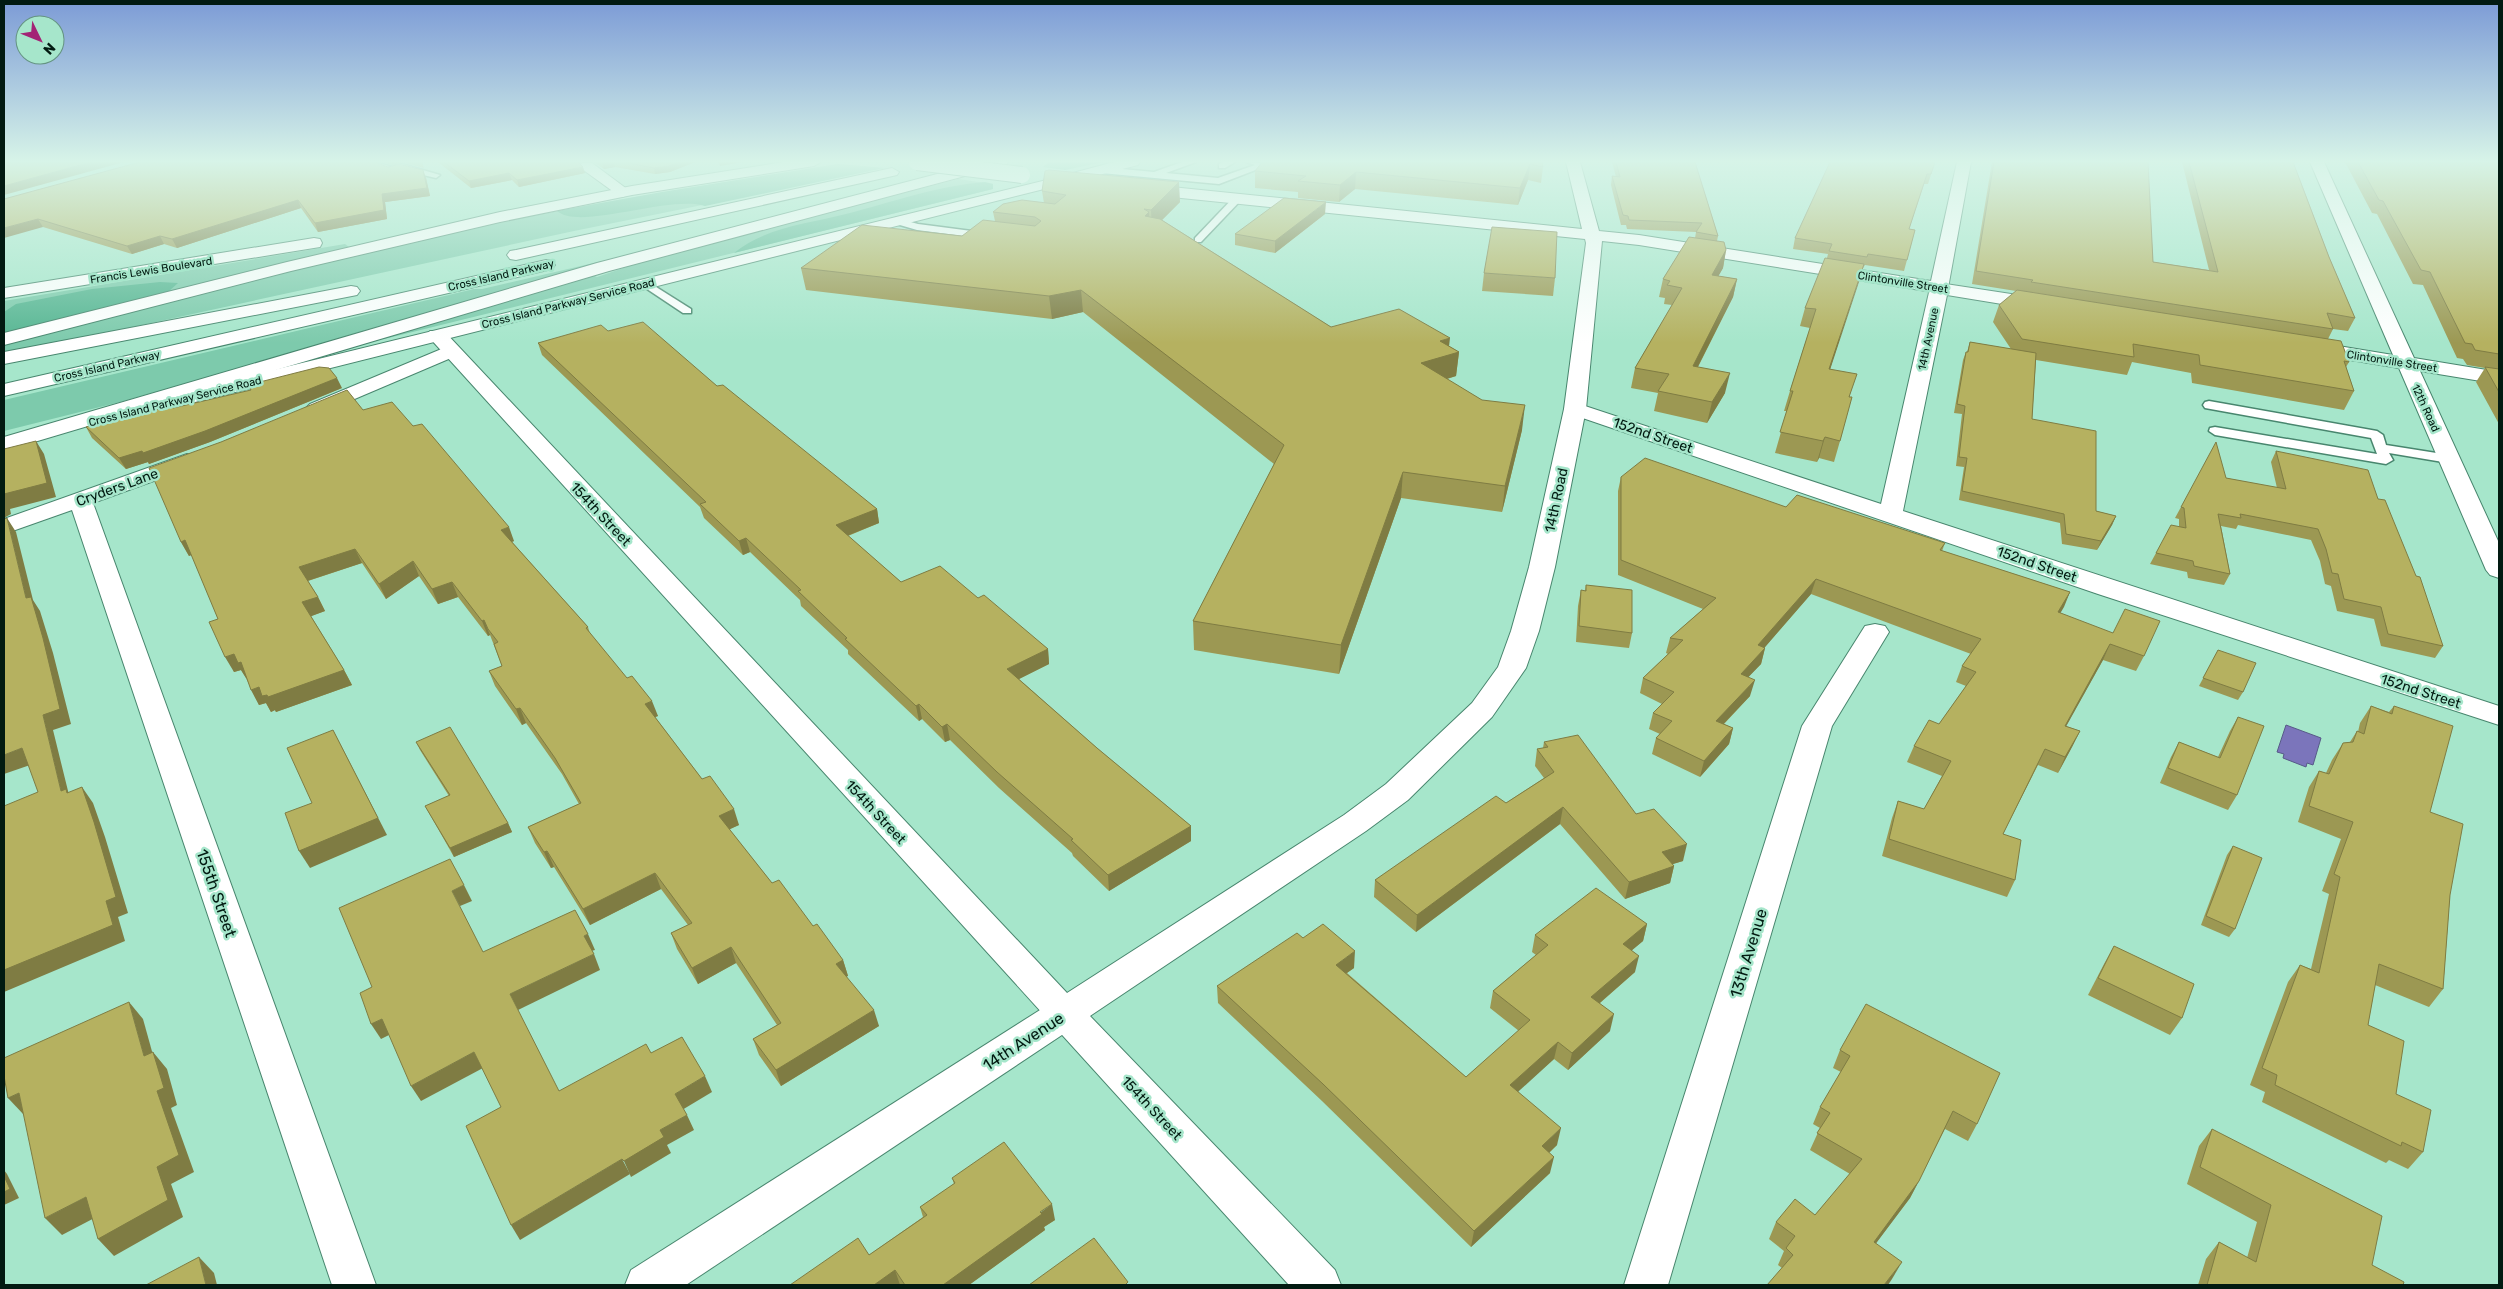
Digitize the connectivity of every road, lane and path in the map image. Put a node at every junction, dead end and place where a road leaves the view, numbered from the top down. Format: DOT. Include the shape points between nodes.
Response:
graph roads {
  1 [pos="441,222"];
  2 [pos="482,222"];
  3 [pos="665,222"];
  4 [pos="737,222"];
  5 [pos="773,222"];
  6 [pos="891,222"];
  7 [pos="901,222"];
  8 [pos="1215,222"];
  9 [pos="1475,222"];
  10 [pos="1588,222"];
  11 [pos="1952,222"];
  12 [pos="2344,222"];
  13 [pos="1591,234"];
  14 [pos="1000,238"];
  15 [pos="1198,240"];
  16 [pos="494,260"];
  17 [pos="645,284"];
  18 [pos="1939,288"];
  19 [pos="4,293"];
  20 [pos="2063,308"];
  21 [pos="687,311"];
  22 [pos="4,339"];
  23 [pos="444,343"];
  24 [pos="2287,344"];
  25 [pos="4,358"];
  26 [pos="2405,363"];
  27 [pos="4,371"];
  28 [pos="2499,378"];
  29 [pos="4,390"];
  30 [pos="2209,405"];
  31 [pos="1575,409"];
  32 [pos="301,415"];
  33 [pos="2215,431"];
  34 [pos="4,444"];
  35 [pos="2380,448"];
  36 [pos="210,452"];
  37 [pos="2449,458"];
  38 [pos="81,500"];
  39 [pos="1890,515"];
  40 [pos="4,528"];
  41 [pos="2499,570"];
  42 [pos="1875,632"];
  43 [pos="2499,716"];
  44 [pos="1397,792"];
  45 [pos="1064,1014"];
  46 [pos="354,1285"];
  47 [pos="647,1285"];
  48 [pos="1319,1285"];
  49 [pos="1646,1285"];
  1 -- 19 [label="main road, Francis Lewis Boulevard"];
  2 -- 22 [label="main road" via="394,241"];
  3 -- 16 [label="main road, Cross Island Parkway"];
  4 -- 29 [label="main road, Cross Island Parkway"];
  5 -- 34 [label="main road" via="596,269"];
  6 -- 17 [label="main road, Cross Island Parkway Service Road"];
  7 -- 14 [label="lane"];
  8 -- 15 [label="lane"];
  9 -- 13 [label="main road, Clintonville Street"];
  10 -- 13 [label="main road, 14th Road"];
  11 -- 18 [label="main road, 14th Avenue"];
  12 -- 26 [label="main road, 12th Road"];
  13 -- 18 [label="main road, Clintonville Street"];
  13 -- 31 [label="main road, 14th Road" via="1594,242"];
  17 -- 21 [label="lane"];
  17 -- 23 [label="main road, Cross Island Parkway Service Road"];
  18 -- 20 [label="main road, Clintonville Street"];
  18 -- 39 [label="main road, 14th Avenue"];
  23 -- 32 [label="main road"];
  23 -- 34 [label="main road, Cross Island Parkway Service Road"];
  23 -- 45 [label="main road, 154th Street"];
  24 -- 26 [label="main road, Clintonville Street"];
  25 -- 27 [label="main road, Cross Island Parkway" via="380,286"];
  26 -- 28 [label="main road, Clintonville Street"];
  26 -- 37 [label="main road, 12th Road"];
  30 -- 35 [label="lane" via="2377,435"];
  31 -- 39 [label="main road, 152nd Street"];
  31 -- 44 [label="main road, 14th Road" via="1542,567 1512,668 1482,710"];
  33 -- 35 [label="lane" via="2386,460"];
  35 -- 37 [label="lane"];
  36 -- 38 [label="main road, Cryders Lane"];
  37 -- 41 [label="main road, 12th Road"];
  38 -- 40 [label="main road, Cryders Lane"];
  38 -- 46 [label="main road, 155th Street"];
  39 -- 43 [label="main road, 152nd Street"];
  42 -- 49 [label="main road, 13th Avenue" via="1818,726"];
  44 -- 45 [label="main road, 14th Avenue" via="1355,824"];
  45 -- 47 [label="main road, 14th Avenue"];
  45 -- 48 [label="main road, 154th Street"];
}
